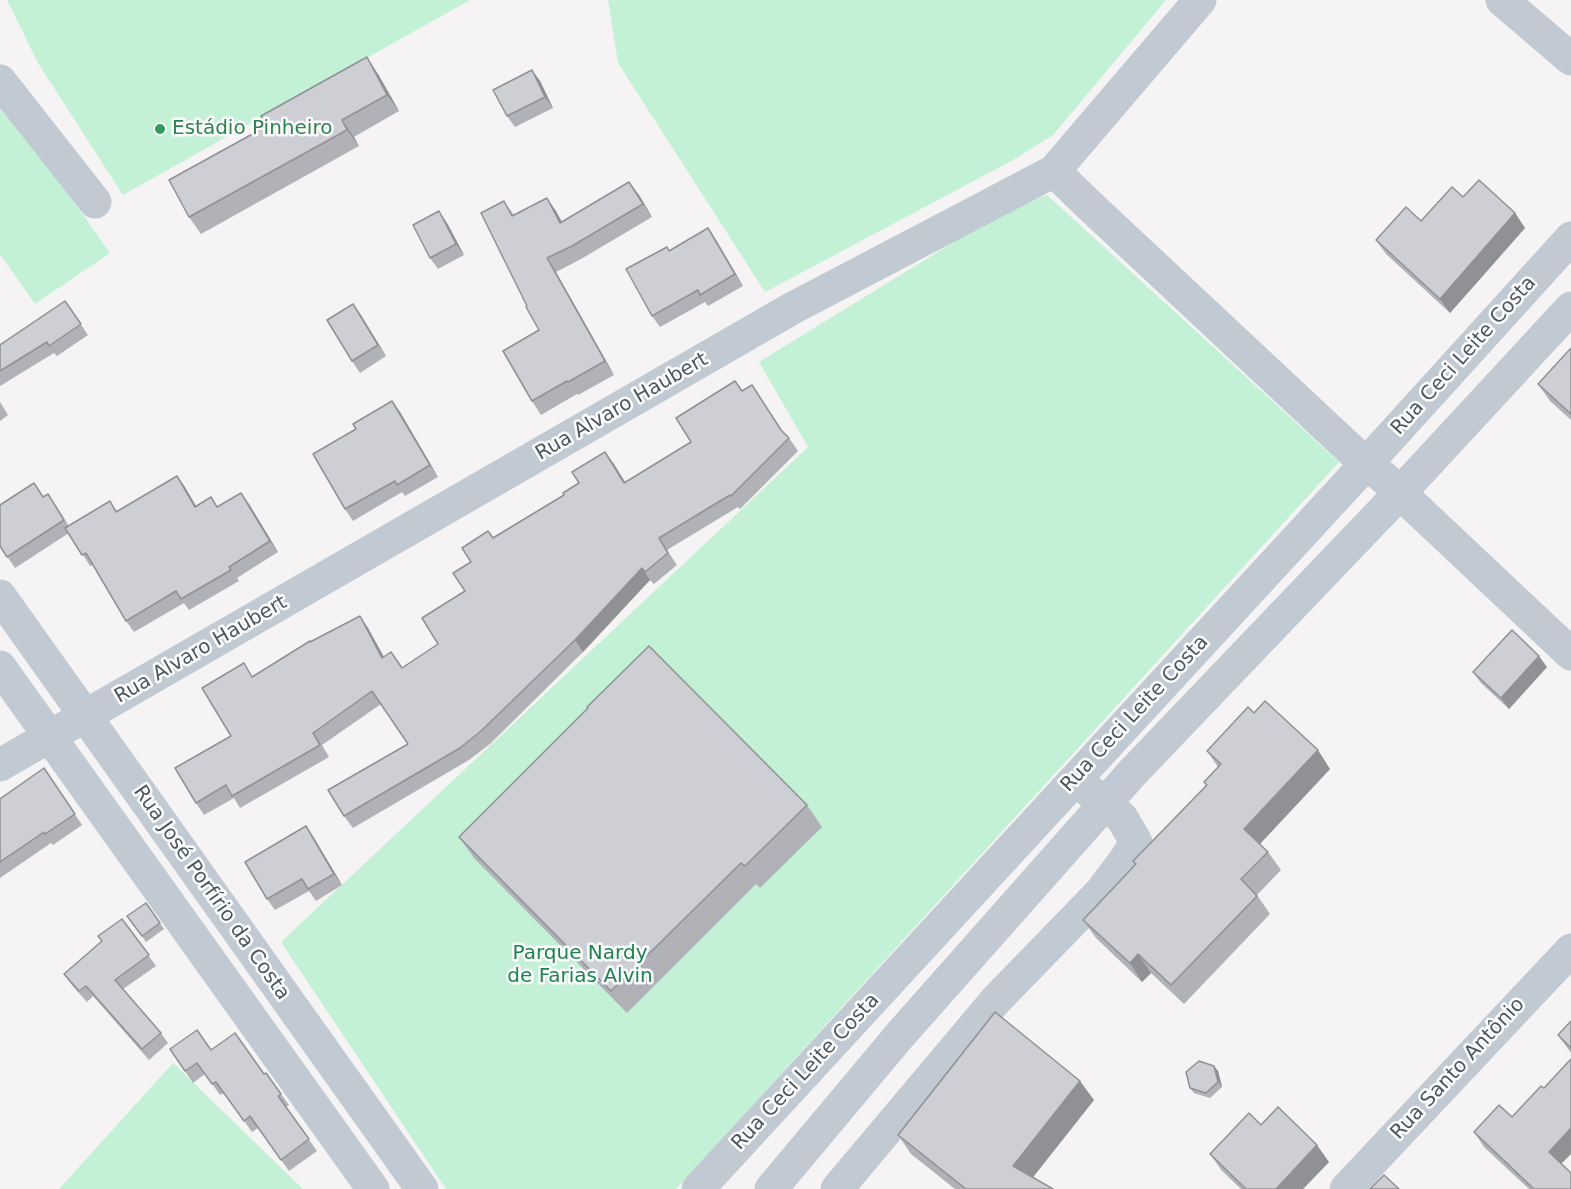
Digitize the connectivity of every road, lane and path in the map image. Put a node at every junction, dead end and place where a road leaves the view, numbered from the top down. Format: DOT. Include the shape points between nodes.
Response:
graph roads {
  1 [pos="1200,0"];
  2 [pos="1502,0"];
  3 [pos="1571,58"];
  4 [pos="0,81"];
  5 [pos="1054,171"];
  6 [pos="95,202"];
  7 [pos="1571,238"];
  8 [pos="1571,308"];
  9 [pos="1366,464"];
  10 [pos="1400,494"];
  11 [pos="0,596"];
  12 [pos="1571,654"];
  13 [pos="0,667"];
  14 [pos="85,717"];
  15 [pos="49,737"];
  16 [pos="0,765"];
  17 [pos="1075,779"];
  18 [pos="1104,804"];
  19 [pos="1571,950"];
  20 [pos="373,1189"];
  21 [pos="422,1189"];
  22 [pos="698,1189"];
  23 [pos="771,1189"];
  24 [pos="837,1189"];
  25 [pos="1346,1189"];
  1 -- 5 [label="street, Rua Alvaro Haubert"];
  2 -- 3 [label="street"];
  4 -- 6 [label="street"];
  5 -- 9 [label="street"];
  5 -- 14 [label="street, Rua Alvaro Haubert" via="792,309"];
  7 -- 9 [label="street, Rua Ceci Leite Costa"];
  8 -- 10 [label="street, Rua Ceci Leite Costa"];
  9 -- 10 [label="street"];
  9 -- 17 [label="street, Rua Ceci Leite Costa"];
  10 -- 12 [label="street"];
  10 -- 18 [label="street, Rua Ceci Leite Costa"];
  11 -- 14 [label="street, Rua José Porfírio da Costa"];
  13 -- 15 [label="street, Rua José Porfírio da Costa"];
  14 -- 15 [label="street, Rua Alvaro Haubert"];
  14 -- 21 [label="street, Rua José Porfírio da Costa"];
  15 -- 16 [label="street, Rua Alvaro Haubert"];
  15 -- 20 [label="street, Rua José Porfírio da Costa"];
  17 -- 18 [label="street"];
  17 -- 22 [label="street, Rua Ceci Leite Costa"];
  18 -- 23 [label="street, Rua Ceci Leite Costa" via="900,1035"];
  18 -- 24 [label="street, Rua Ceci Leite Costa" via="1122,818 1136,842 1125,860 1101,892 996,1000"];
  19 -- 25 [label="street, Rua Santo Antônio"];
}
